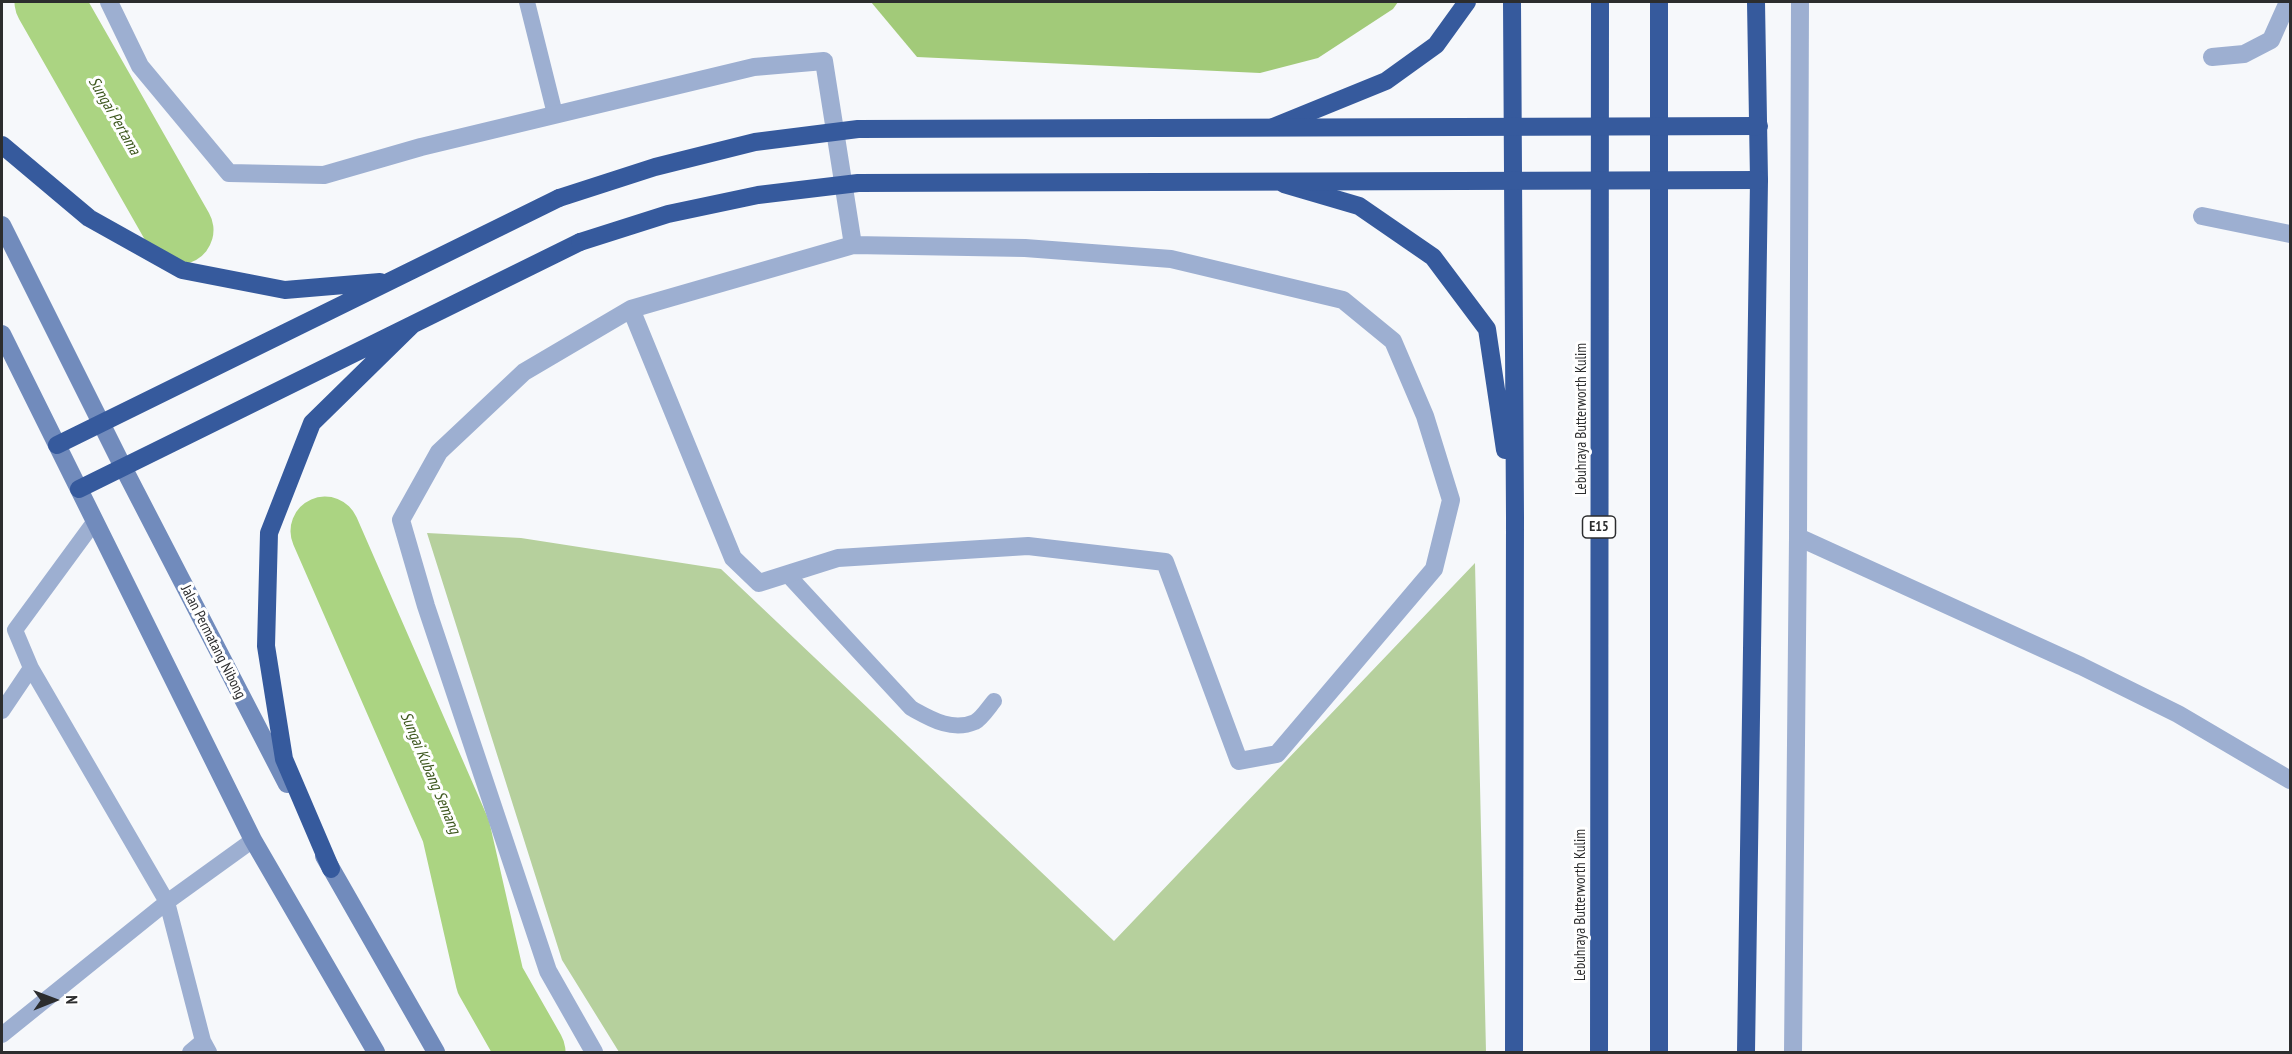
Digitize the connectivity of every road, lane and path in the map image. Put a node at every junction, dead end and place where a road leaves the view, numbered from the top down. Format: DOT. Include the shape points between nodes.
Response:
graph roads {
  1 [pos="109,2"];
  2 [pos="527,2"];
  3 [pos="1467,2"];
  4 [pos="1512,2"];
  5 [pos="1600,2"];
  6 [pos="1659,2"];
  7 [pos="1756,2"];
  8 [pos="1800,2"];
  9 [pos="2288,2"];
  10 [pos="2212,57"];
  11 [pos="555,114"];
  12 [pos="1758,126"];
  13 [pos="1273,127"];
  14 [pos="1512,127"];
  15 [pos="2,145"];
  16 [pos="1512,180"];
  17 [pos="1759,180"];
  18 [pos="1273,181"];
  19 [pos="2202,216"];
  20 [pos="2,225"];
  21 [pos="2290,234"];
  22 [pos="853,245"];
  23 [pos="392,281"];
  24 [pos="632,309"];
  25 [pos="412,325"];
  26 [pos="2,334"];
  27 [pos="101,423"];
  28 [pos="57,446"];
  29 [pos="123,468"];
  30 [pos="79,489"];
  31 [pos="1515,517"];
  32 [pos="95,521"];
  33 [pos="1798,537"];
  34 [pos="787,574"];
  35 [pos="31,668"];
  36 [pos="994,700"];
  37 [pos="2,711"];
  38 [pos="2290,780"];
  39 [pos="253,840"];
  40 [pos="331,869"];
  41 [pos="167,902"];
  42 [pos="2,1035"];
  43 [pos="206,1047"];
  44 [pos="190,1053"];
  45 [pos="376,1053"];
  46 [pos="436,1053"];
  47 [pos="594,1053"];
  48 [pos="1514,1053"];
  49 [pos="1599,1053"];
  50 [pos="1659,1053"];
  51 [pos="1746,1053"];
  52 [pos="1793,1053"];
  1 -- 11 [label="street" via="140,66 229,173 324,175"];
  2 -- 11 [label="lane"];
  3 -- 13 [label="highway" via="1436,45 1386,81"];
  4 -- 14 [label="highway"];
  5 -- 49 [label="highway, Lebuhraya Butterworth Kulim / E15"];
  6 -- 50 [label="highway"];
  7 -- 12 [label="highway"];
  8 -- 33 [label="street"];
  9 -- 10 [label="street" via="2271,40 2244,54"];
  11 -- 22 [label="street" via="754,67 824,61"];
  12 -- 14 [label="highway, bridge"];
  12 -- 17 [label="highway"];
  13 -- 14 [label="highway, bridge"];
  13 -- 23 [label="highway, bridge" via="858,129 755,142 655,167 559,198"];
  14 -- 16 [label="highway"];
  15 -- 23 [label="highway" via="89,218 182,270 285,290"];
  16 -- 17 [label="highway, bridge"];
  16 -- 18 [label="highway, bridge"];
  16 -- 31 [label="highway"];
  17 -- 51 [label="highway"];
  18 -- 25 [label="highway, bridge" via="858,183 758,195 668,214 580,242"];
  18 -- 31 [label="highway, bridge" via="1359,206 1433,257 1487,328"];
  19 -- 21 [label="street"];
  20 -- 27 [label="main road, Jalan Permatang Nibong"];
  22 -- 24 [label="street"];
  22 -- 34 [label="street" via="1025,248 1171,260 1343,300 1393,341 1425,416 1450,500 1434,569 1276,754 1239,761 1165,562 1028,546 838,558"];
  23 -- 27 [label="highway"];
  24 -- 34 [label="street" via="733,558 759,583"];
  24 -- 47 [label="street" via="524,372 440,452 402,520 430,617 548,971"];
  25 -- 29 [label="highway"];
  25 -- 40 [label="highway" via="312,423 270,533 266,646 284,759"];
  26 -- 28 [label="main road"];
  27 -- 28 [label="highway"];
  27 -- 29 [label="main road, Jalan Permatang Nibong"];
  28 -- 30 [label="main road"];
  29 -- 30 [label="highway"];
  29 -- 40 [label="main road, Jalan Permatang Nibong"];
  30 -- 32 [label="main road"];
  31 -- 48 [label="highway"];
  32 -- 35 [label="lane" via="15,630"];
  32 -- 39 [label="main road"];
  33 -- 38 [label="street" via="2081,666 2178,714"];
  33 -- 52 [label="street"];
  34 -- 36 [label="lane" via="911,708 950,726 976,722"];
  35 -- 37 [label="lane"];
  35 -- 41 [label="lane"];
  39 -- 41 [label="lane"];
  39 -- 45 [label="main road"];
  40 -- 46 [label="main road, Jalan Permatang Nibong"];
  41 -- 42 [label="lane"];
  41 -- 43 [label="lane"];
  43 -- 44 [label="lane"];
}
